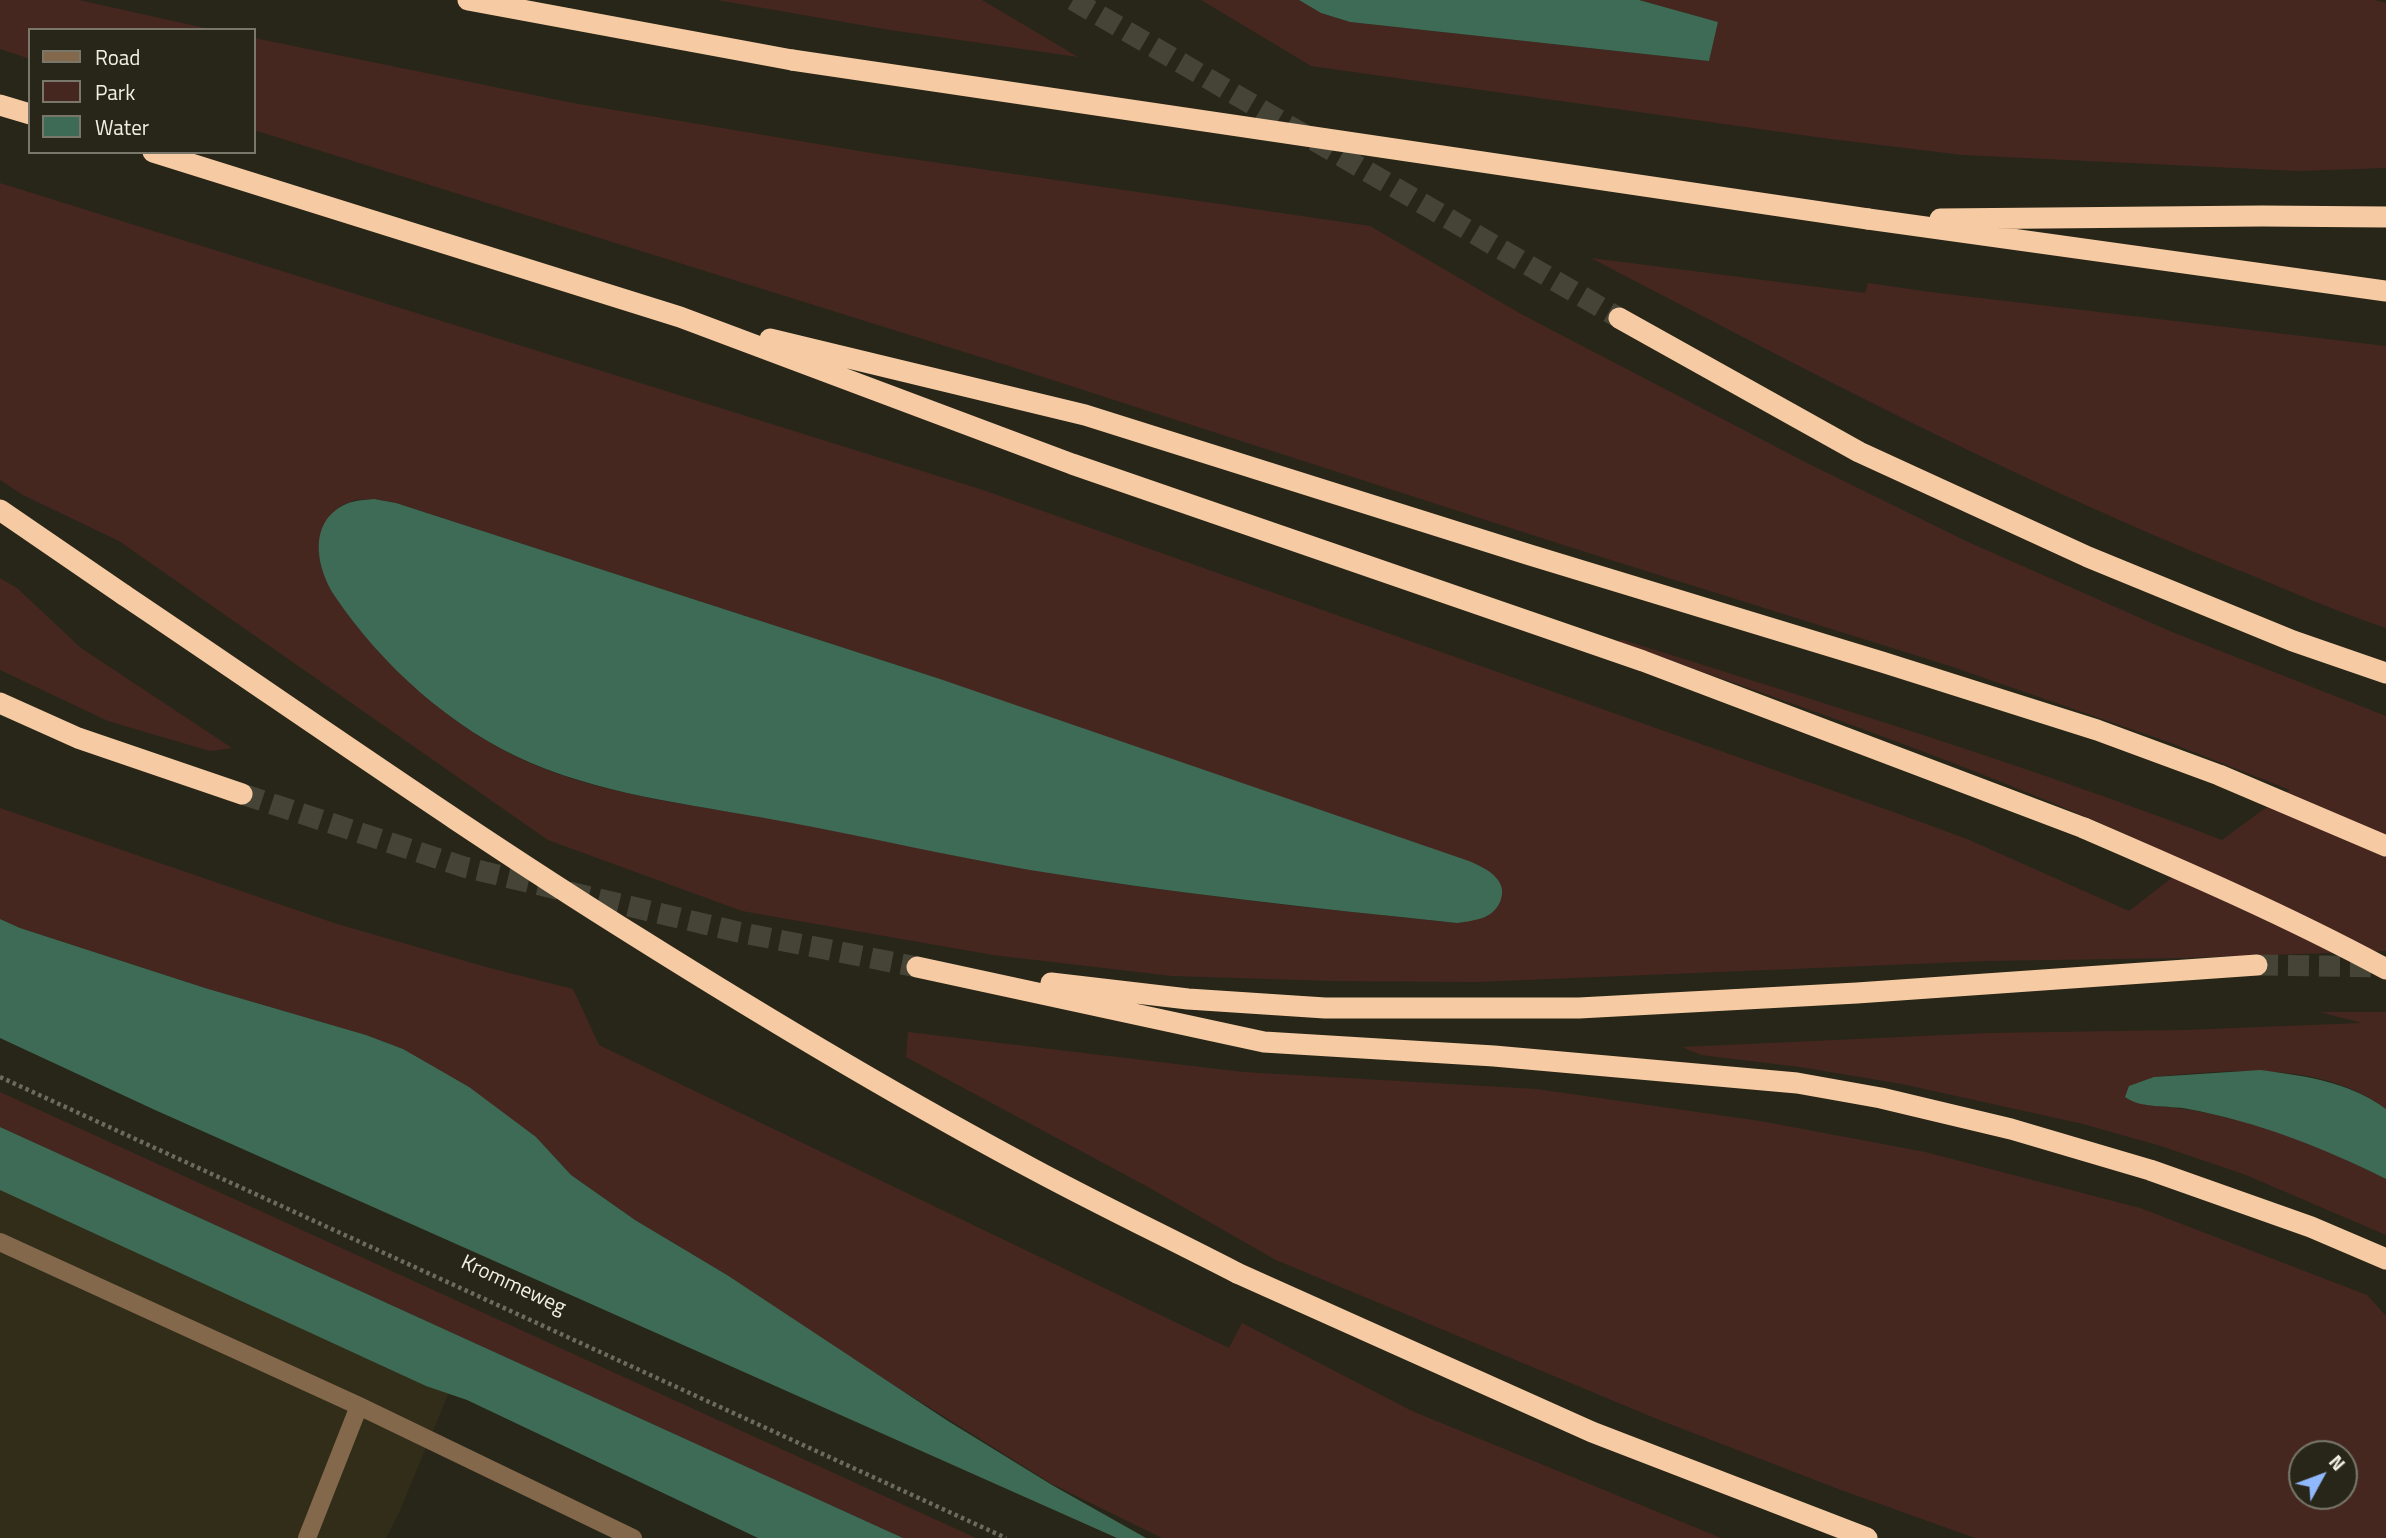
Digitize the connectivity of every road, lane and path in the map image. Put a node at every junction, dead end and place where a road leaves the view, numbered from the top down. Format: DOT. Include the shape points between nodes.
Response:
graph roads {
  1 [pos="468,0"];
  2 [pos="0,105"];
  3 [pos="28,113"];
  4 [pos="159,154"];
  5 [pos="2386,217"];
  6 [pos="1868,219"];
  7 [pos="2386,291"];
  8 [pos="680,317"];
  9 [pos="1619,318"];
  10 [pos="0,510"];
  11 [pos="2386,673"];
  12 [pos="0,703"];
  13 [pos="242,794"];
  14 [pos="2386,846"];
  15 [pos="2257,965"];
  16 [pos="2386,969"];
  17 [pos="0,1077"];
  18 [pos="0,1242"];
  19 [pos="2386,1259"];
  20 [pos="359,1406"];
  21 [pos="307,1538"];
  22 [pos="633,1538"];
  23 [pos="1006,1538"];
  24 [pos="1867,1538"];
  1 -- 6 [label="highway, bridge" via="792,60"];
  2 -- 3 [label="highway"];
  4 -- 8 [label="highway"];
  5 -- 6 [label="highway"];
  6 -- 7 [label="highway"];
  8 -- 14 [label="highway" via="1085,415 2097,730 2219,775"];
  8 -- 16 [label="highway, bridge" via="1072,464 1643,661 2084,828 2203,879"];
  9 -- 11 [label="highway" via="1859,452 2088,557 2293,641"];
  10 -- 24 [label="highway, bridge" via="635,936 880,1084 1033,1169 1237,1273 1592,1433"];
  12 -- 13 [label="highway" via="78,738"];
  15 -- 19 [label="highway" via="1579,1008 1325,1009 1188,999 923,968 1264,1042 1494,1056 1797,1083 1881,1098 2011,1129 2150,1170"];
  17 -- 23 [label="path, Krommeweg"];
  18 -- 20 [label="street"];
  20 -- 21 [label="street"];
  20 -- 22 [label="street"];
}
